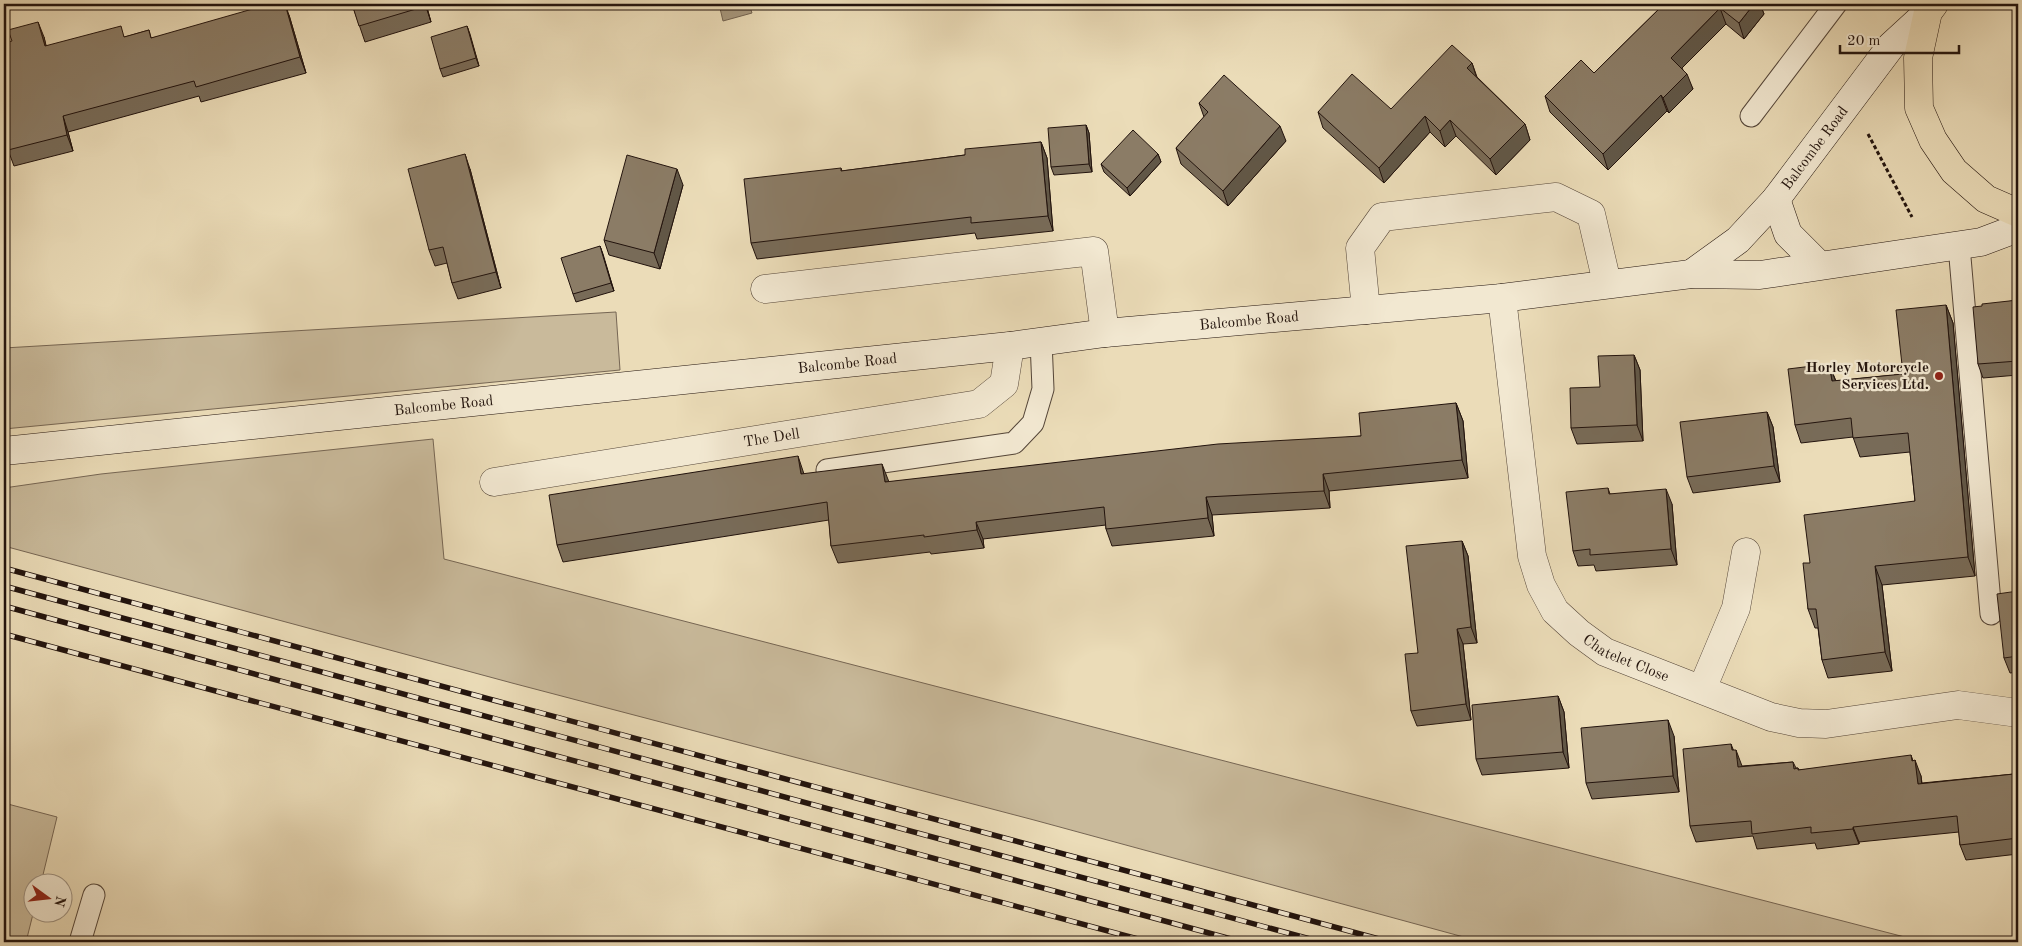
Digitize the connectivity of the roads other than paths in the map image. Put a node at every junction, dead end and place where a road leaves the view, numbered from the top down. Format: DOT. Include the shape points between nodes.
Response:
graph roads {
  1 [pos="1836,4"];
  2 [pos="1931,8"];
  3 [pos="1751,116"];
  4 [pos="1776,199"];
  5 [pos="2018,213"];
  6 [pos="2018,228"];
  7 [pos="1959,246"];
  8 [pos="1819,266"];
  9 [pos="1691,274"];
  10 [pos="1606,283"];
  11 [pos="765,289"];
  12 [pos="1502,298"];
  13 [pos="1366,310"];
  14 [pos="1105,332"];
  15 [pos="1041,341"];
  16 [pos="1010,346"];
  17 [pos="4,451"];
  18 [pos="827,470"];
  19 [pos="494,482"];
  20 [pos="1746,552"];
  21 [pos="1991,614"];
  22 [pos="1702,689"];
  23 [pos="2018,713"];
  24 [pos="94,895"];
  25 [pos="80,942"];
  1 -- 3 [label="lane"];
  2 -- 4 [label="main road, Balcombe Road" via="1892,46"];
  2 -- 5 [label="main road, Balcombe Road" via="1918,58 1919,108 1933,140 1954,171 1986,199"];
  4 -- 8 [label="main road" via="1788,234"];
  4 -- 9 [label="main road, Balcombe Road" via="1738,240"];
  6 -- 7 [label="main road, Balcombe Road" via="1981,242"];
  7 -- 8 [label="main road, Balcombe Road"];
  7 -- 21 [label="lane"];
  8 -- 9 [label="main road, Balcombe Road" via="1760,274"];
  9 -- 10 [label="main road, Balcombe Road"];
  10 -- 12 [label="main road, Balcombe Road"];
  10 -- 13 [label="main road" via="1591,214 1556,197 1382,217 1360,248"];
  11 -- 14 [label="main road" via="1094,251"];
  12 -- 13 [label="main road, Balcombe Road"];
  12 -- 22 [label="main road, Chatelet Close" via="1532,556 1540,585 1555,611 1605,652"];
  13 -- 14 [label="main road, Balcombe Road"];
  14 -- 15 [label="main road, Balcombe Road"];
  15 -- 16 [label="main road, Balcombe Road"];
  15 -- 18 [label="lane" via="1043,389 1034,422 1014,443"];
  16 -- 17 [label="main road, Balcombe Road"];
  16 -- 19 [label="main road, The Dell" via="1004,384 979,404"];
  20 -- 22 [label="main road" via="1736,608"];
  22 -- 23 [label="main road, Chatelet Close" via="1771,716 1799,723 1826,724 1958,705"];
  24 -- 25 [label="lane"];
}
